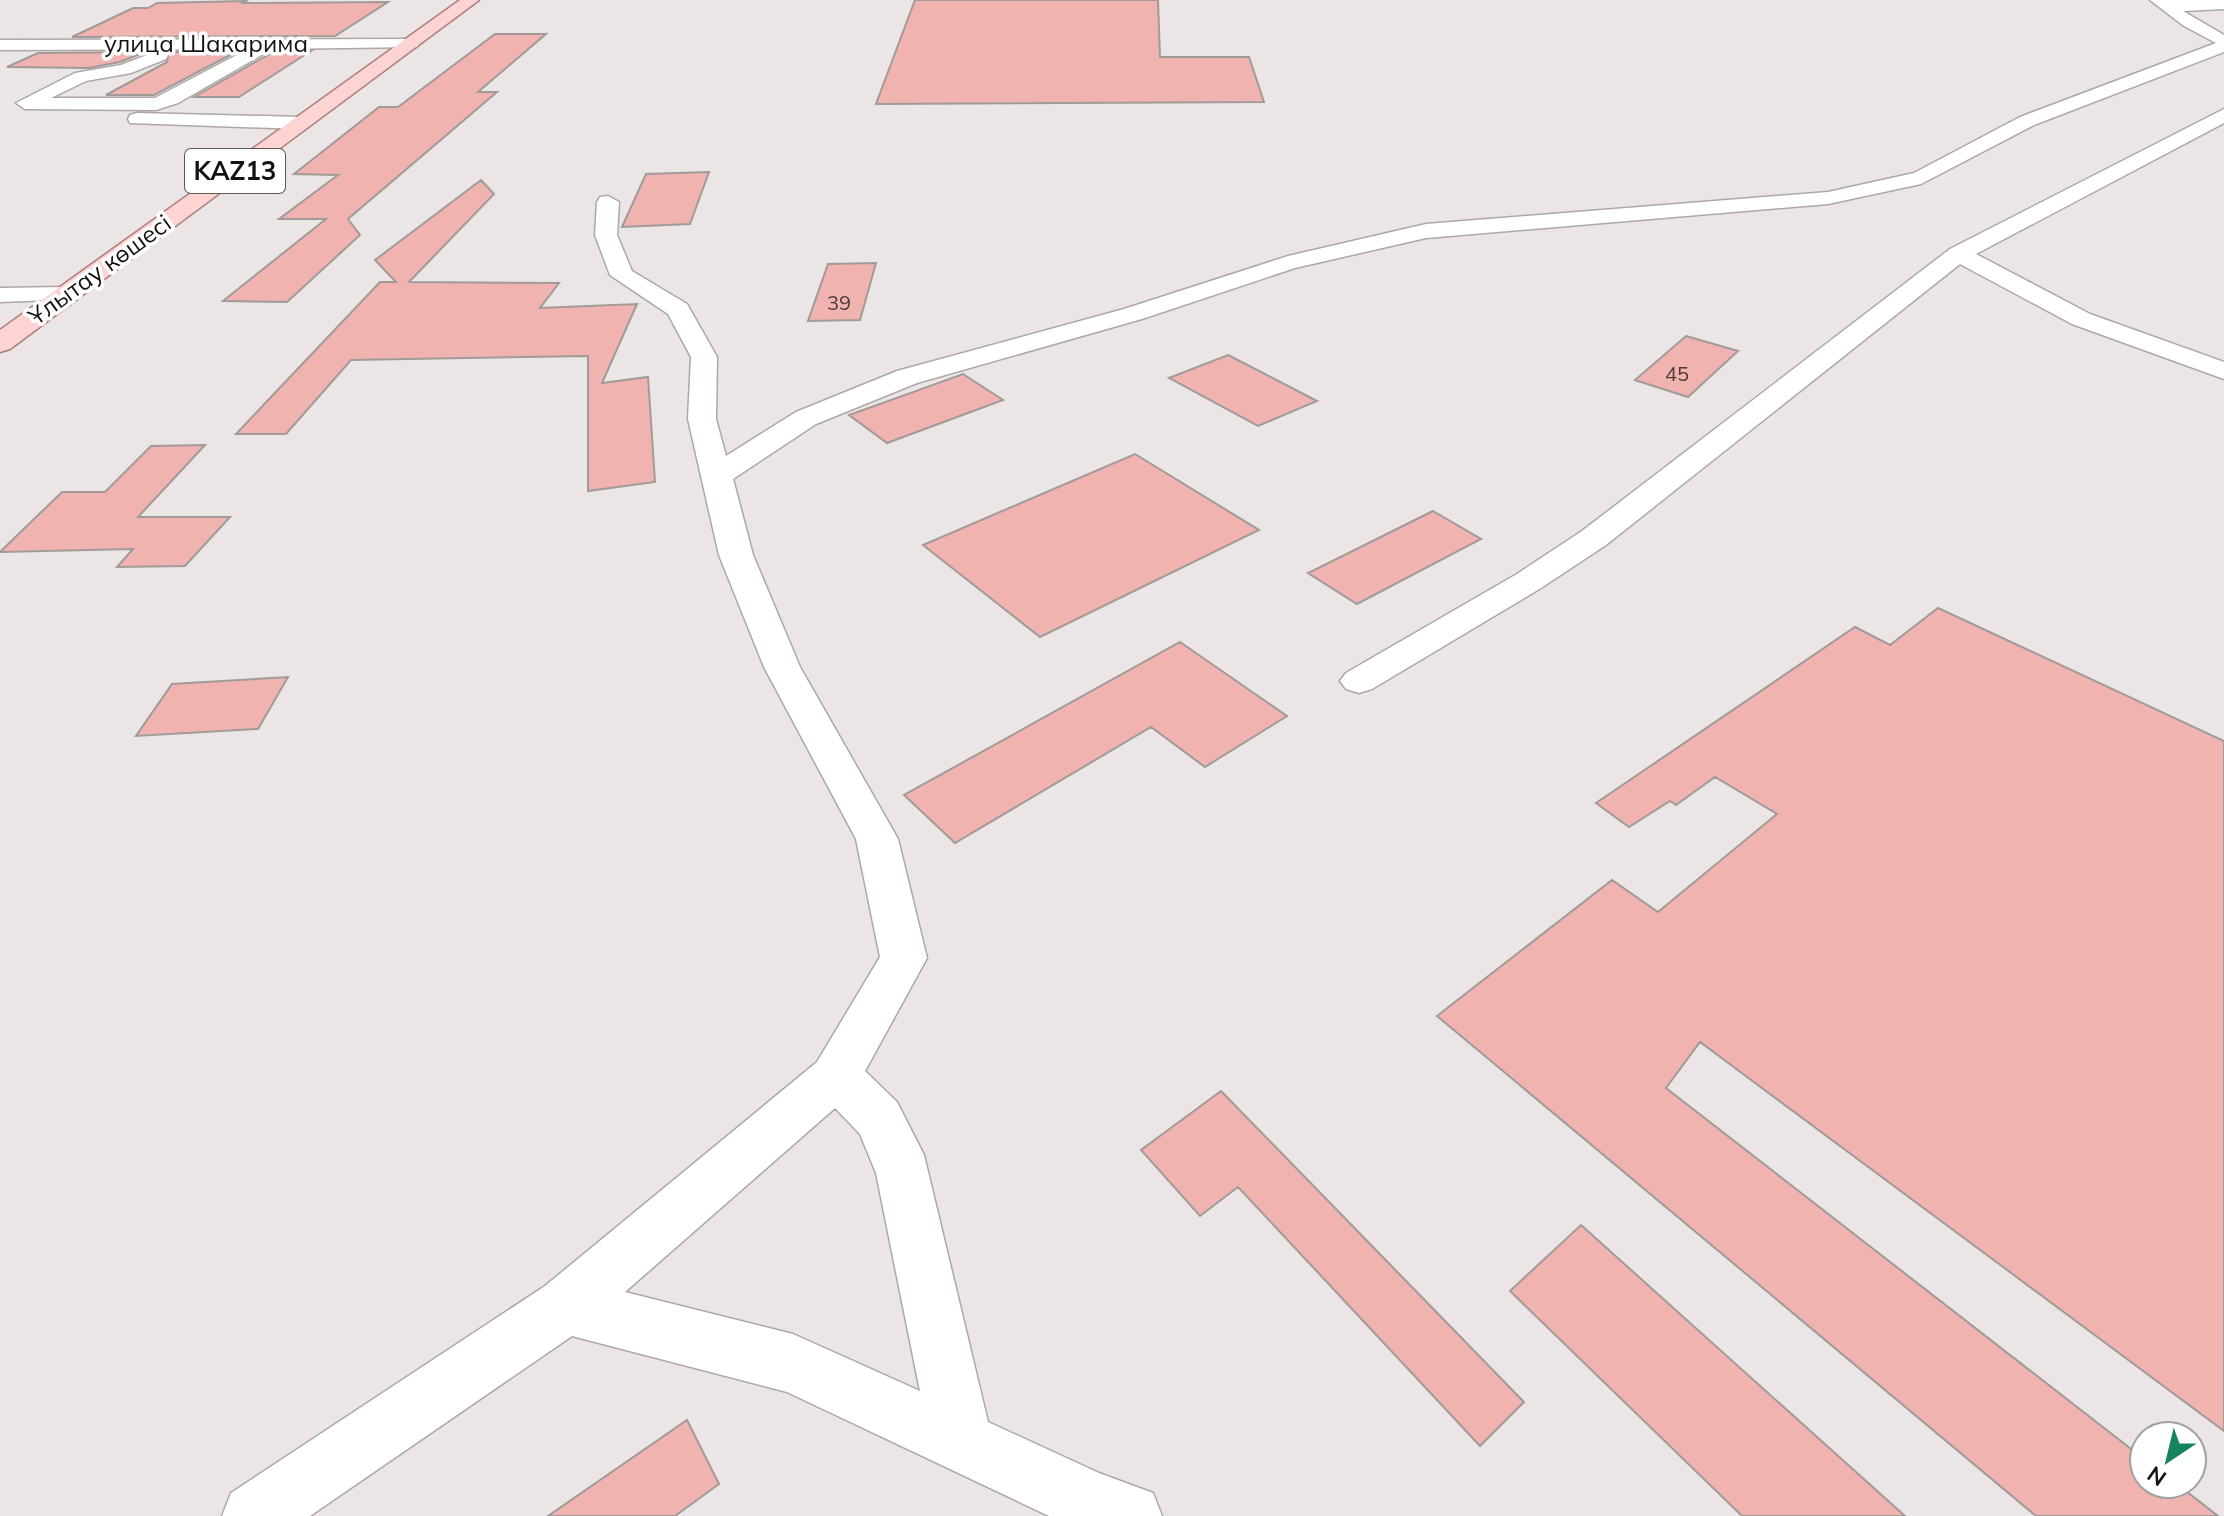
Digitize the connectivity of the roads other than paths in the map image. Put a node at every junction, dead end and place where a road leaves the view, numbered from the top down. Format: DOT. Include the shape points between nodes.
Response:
graph roads {
  1 [pos="471,0"];
  2 [pos="2162,3"];
  3 [pos="2224,4"];
  4 [pos="186,44"];
  5 [pos="270,44"];
  6 [pos="411,44"];
  7 [pos="2224,44"];
  8 [pos="0,45"];
  9 [pos="134,104"];
  10 [pos="2224,115"];
  11 [pos="301,123"];
  12 [pos="608,202"];
  13 [pos="1958,254"];
  14 [pos="66,294"];
  15 [pos="0,295"];
  16 [pos="0,343"];
  17 [pos="2224,371"];
  18 [pos="717,476"];
  19 [pos="1359,681"];
  20 [pos="835,1077"];
  21 [pos="566,1306"];
  22 [pos="962,1443"];
  23 [pos="254,1516"];
  24 [pos="1130,1516"];
  1 -- 6 [label="main road, Ұлытау көшесі / KAZ13"];
  2 -- 3 [label="street"];
  2 -- 7 [label="street"];
  4 -- 5 [label="street, улица Шакарима"];
  4 -- 8 [label="street, улица Шакарима"];
  4 -- 9 [label="street" via="125,69 81,77 19,106"];
  5 -- 6 [label="street, улица Шакарима"];
  5 -- 9 [label="street" via="172,99"];
  6 -- 11 [label="main road, Ұлытау көшесі / KAZ13"];
  7 -- 18 [label="street" via="2027,121 1921,178 1828,198 1426,231 1288,263 1133,314 907,377 806,418"];
  9 -- 11 [label="street" via="116,117"];
  10 -- 13 [label="street"];
  11 -- 14 [label="main road, Ұлытау көшесі / KAZ13"];
  12 -- 18 [label="street" via="606,235 622,275 678,309 704,357 702,419"];
  13 -- 17 [label="street" via="2081,319"];
  13 -- 19 [label="street" via="1594,538"];
  14 -- 15 [label="street"];
  14 -- 16 [label="main road, Ұлытау көшесі / KAZ13"];
  18 -- 20 [label="street" via="736,555 782,667 877,839 904,958"];
  20 -- 21 [label="street"];
  20 -- 22 [label="street" via="873,1107 891,1135"];
  21 -- 22 [label="street" via="793,1364"];
  21 -- 23 [label="street"];
  22 -- 24 [label="street"];
}
